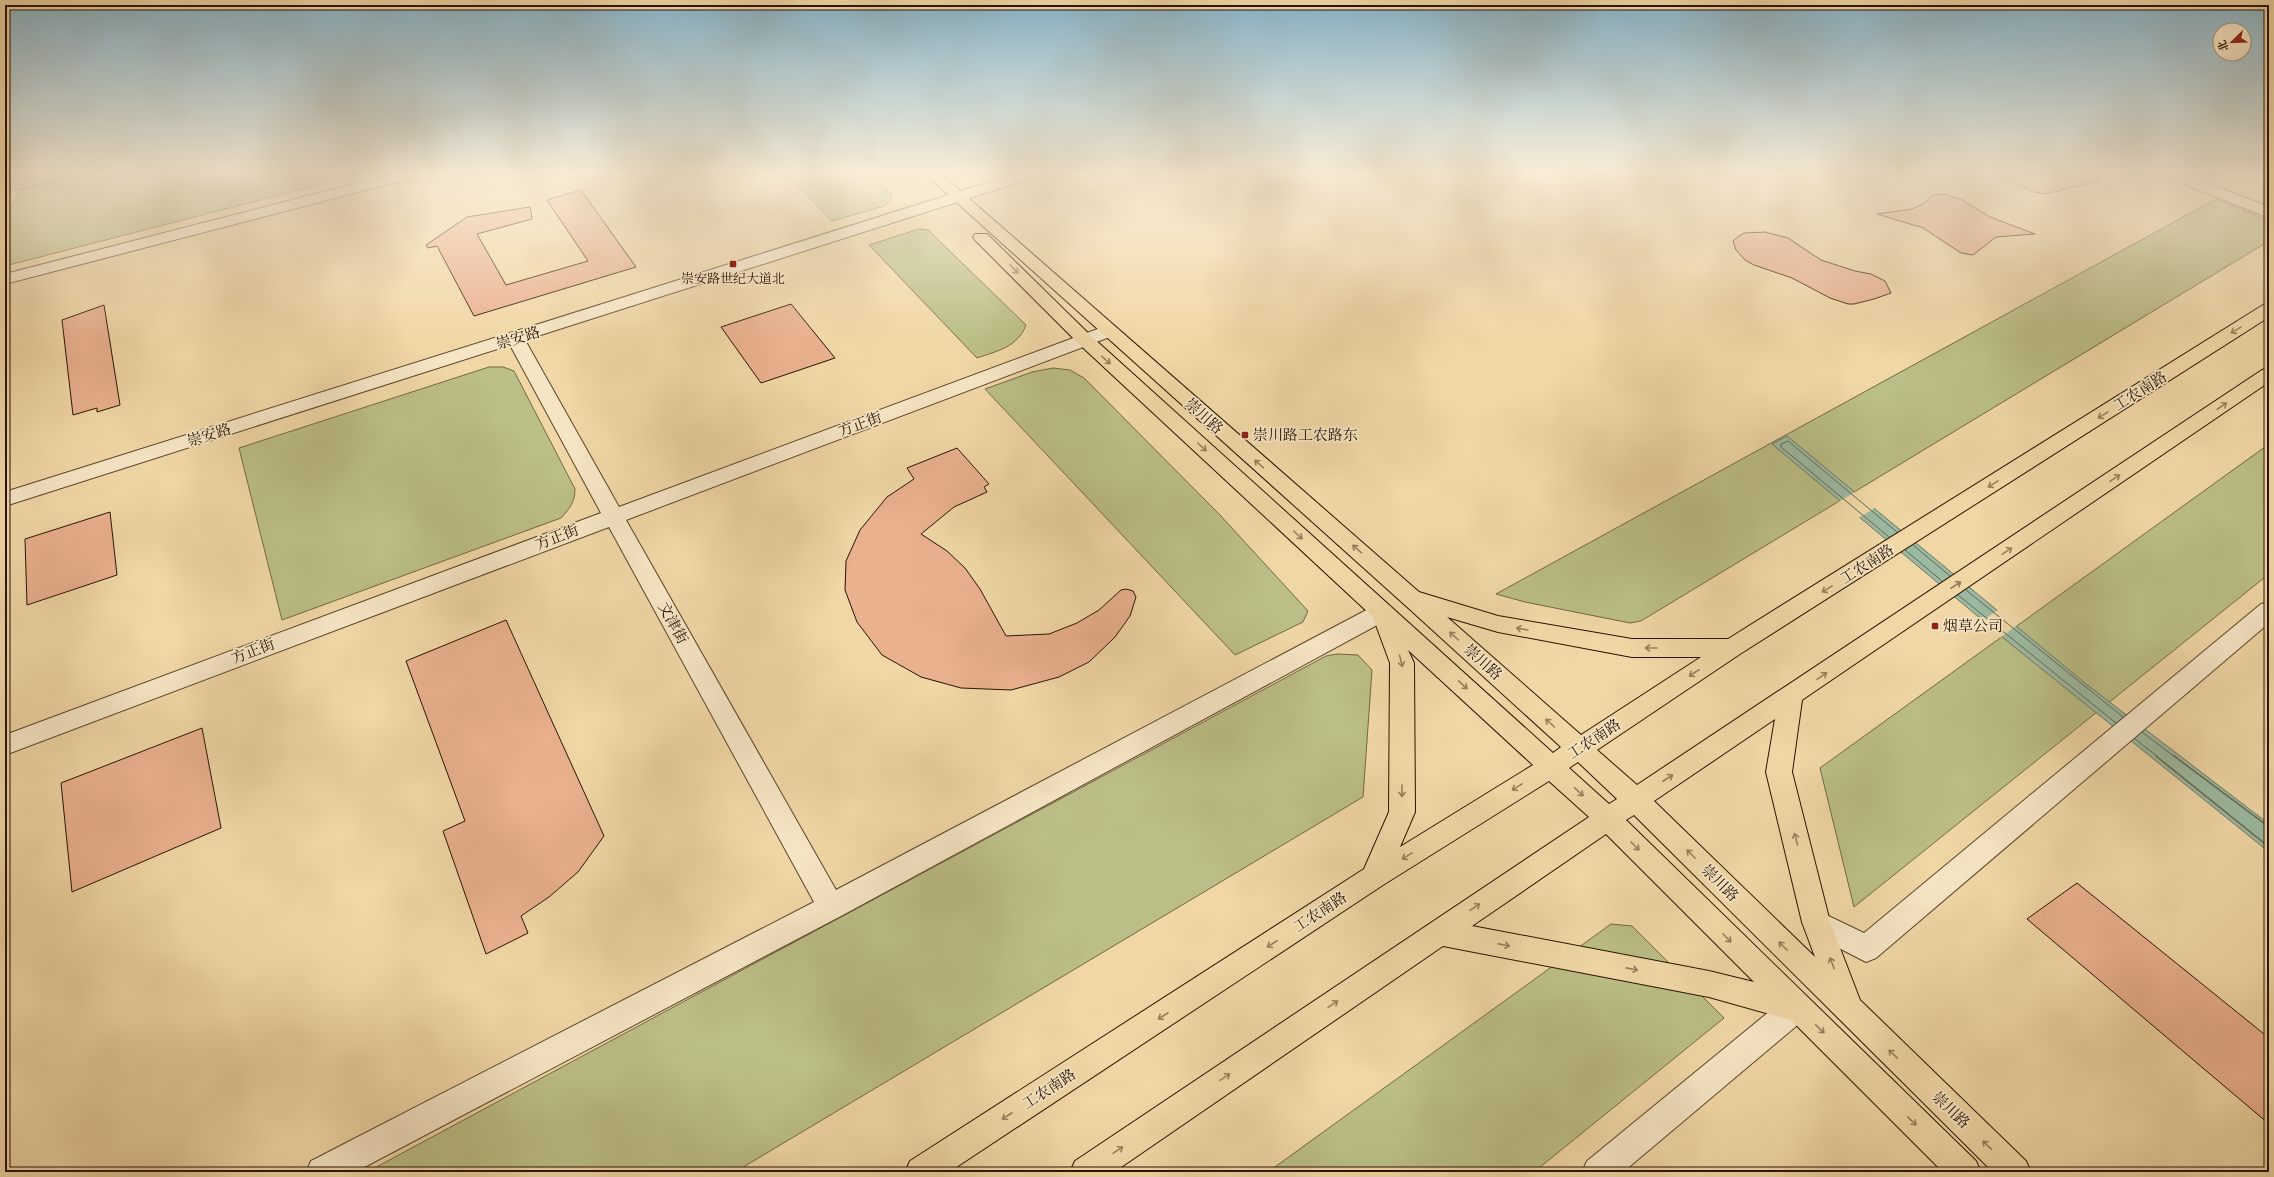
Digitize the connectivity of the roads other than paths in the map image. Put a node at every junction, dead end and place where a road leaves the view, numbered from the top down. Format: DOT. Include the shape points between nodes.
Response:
graph roads {
  1 [pos="198,229"];
  2 [pos="860,229"];
  3 [pos="979,229"];
  4 [pos="986,229"];
  5 [pos="5,279"];
  6 [pos="2269,309"];
  7 [pos="1109,331"];
  8 [pos="515,339"];
  9 [pos="1085,340"];
  10 [pos="2269,374"];
  11 [pos="5,499"];
  12 [pos="614,516"];
  13 [pos="1413,599"];
  14 [pos="2269,610"];
  15 [pos="1382,612"];
  16 [pos="1732,648"];
  17 [pos="1790,698"];
  18 [pos="5,745"];
  19 [pos="1579,749"];
  20 [pos="1550,766"];
  21 [pos="1635,799"];
  22 [pos="1608,819"];
  23 [pos="1374,877"];
  24 [pos="831,907"];
  25 [pos="1816,922"];
  26 [pos="1438,932"];
  27 [pos="1797,1007"];
  28 [pos="1850,1013"];
  29 [pos="322,1172"];
  30 [pos="920,1172"];
  31 [pos="1086,1172"];
  32 [pos="1598,1172"];
  33 [pos="1965,1172"];
  34 [pos="2015,1172"];
  1 -- 5 [label="street"];
  2 -- 8 [label="street, 崇安路"];
  3 -- 9 [label="main road, 崇川路, one-way"];
  4 -- 7 [label="main road, 崇川路"];
  6 -- 16 [label="main road, 工农南路, one-way"];
  7 -- 9 [label="street, 方正街"];
  13 -- 7 [label="main road, 崇川路, one-way"];
  8 -- 11 [label="street, 崇安路"];
  8 -- 12 [label="street, 文津街"];
  9 -- 12 [label="street, 方正街"];
  9 -- 15 [label="main road, 崇川路, one-way"];
  17 -- 10 [label="main road, one-way"];
  12 -- 18 [label="street, 方正街"];
  12 -- 24 [label="street, 文津街"];
  16 -- 13 [label="main road, one-way" via="1632,648 1498,624"];
  19 -- 13 [label="main road, 崇川路, one-way"];
  14 -- 25 [label="street" via="1866,948"];
  15 -- 20 [label="main road, 崇川路, one-way"];
  15 -- 23 [label="main road, one-way" via="1402,663 1402,812"];
  15 -- 24 [label="street"];
  16 -- 19 [label="main road, 工农南路, one-way"];
  21 -- 17 [label="main road, one-way"];
  25 -- 17 [label="main road, one-way" via="1779,772"];
  19 -- 20 [label="main road, 工农南路"];
  19 -- 21 [label="main road, 崇川路"];
  20 -- 22 [label="main road, 崇川路, one-way"];
  20 -- 23 [label="main road, 工农南路, one-way"];
  21 -- 22 [label="main road"];
  28 -- 21 [label="main road, 崇川路, one-way"];
  26 -- 22 [label="main road, one-way"];
  22 -- 27 [label="main road, 崇川路, one-way"];
  23 -- 30 [label="main road, 工农南路, one-way"];
  24 -- 29 [label="street"];
  28 -- 25 [label="main road, one-way"];
  26 -- 27 [label="main road, one-way" via="1708,984"];
  31 -- 26 [label="main road, one-way"];
  27 -- 32 [label="street"];
  27 -- 33 [label="main road, 崇川路, one-way"];
  34 -- 28 [label="main road, 崇川路, one-way"];
}
